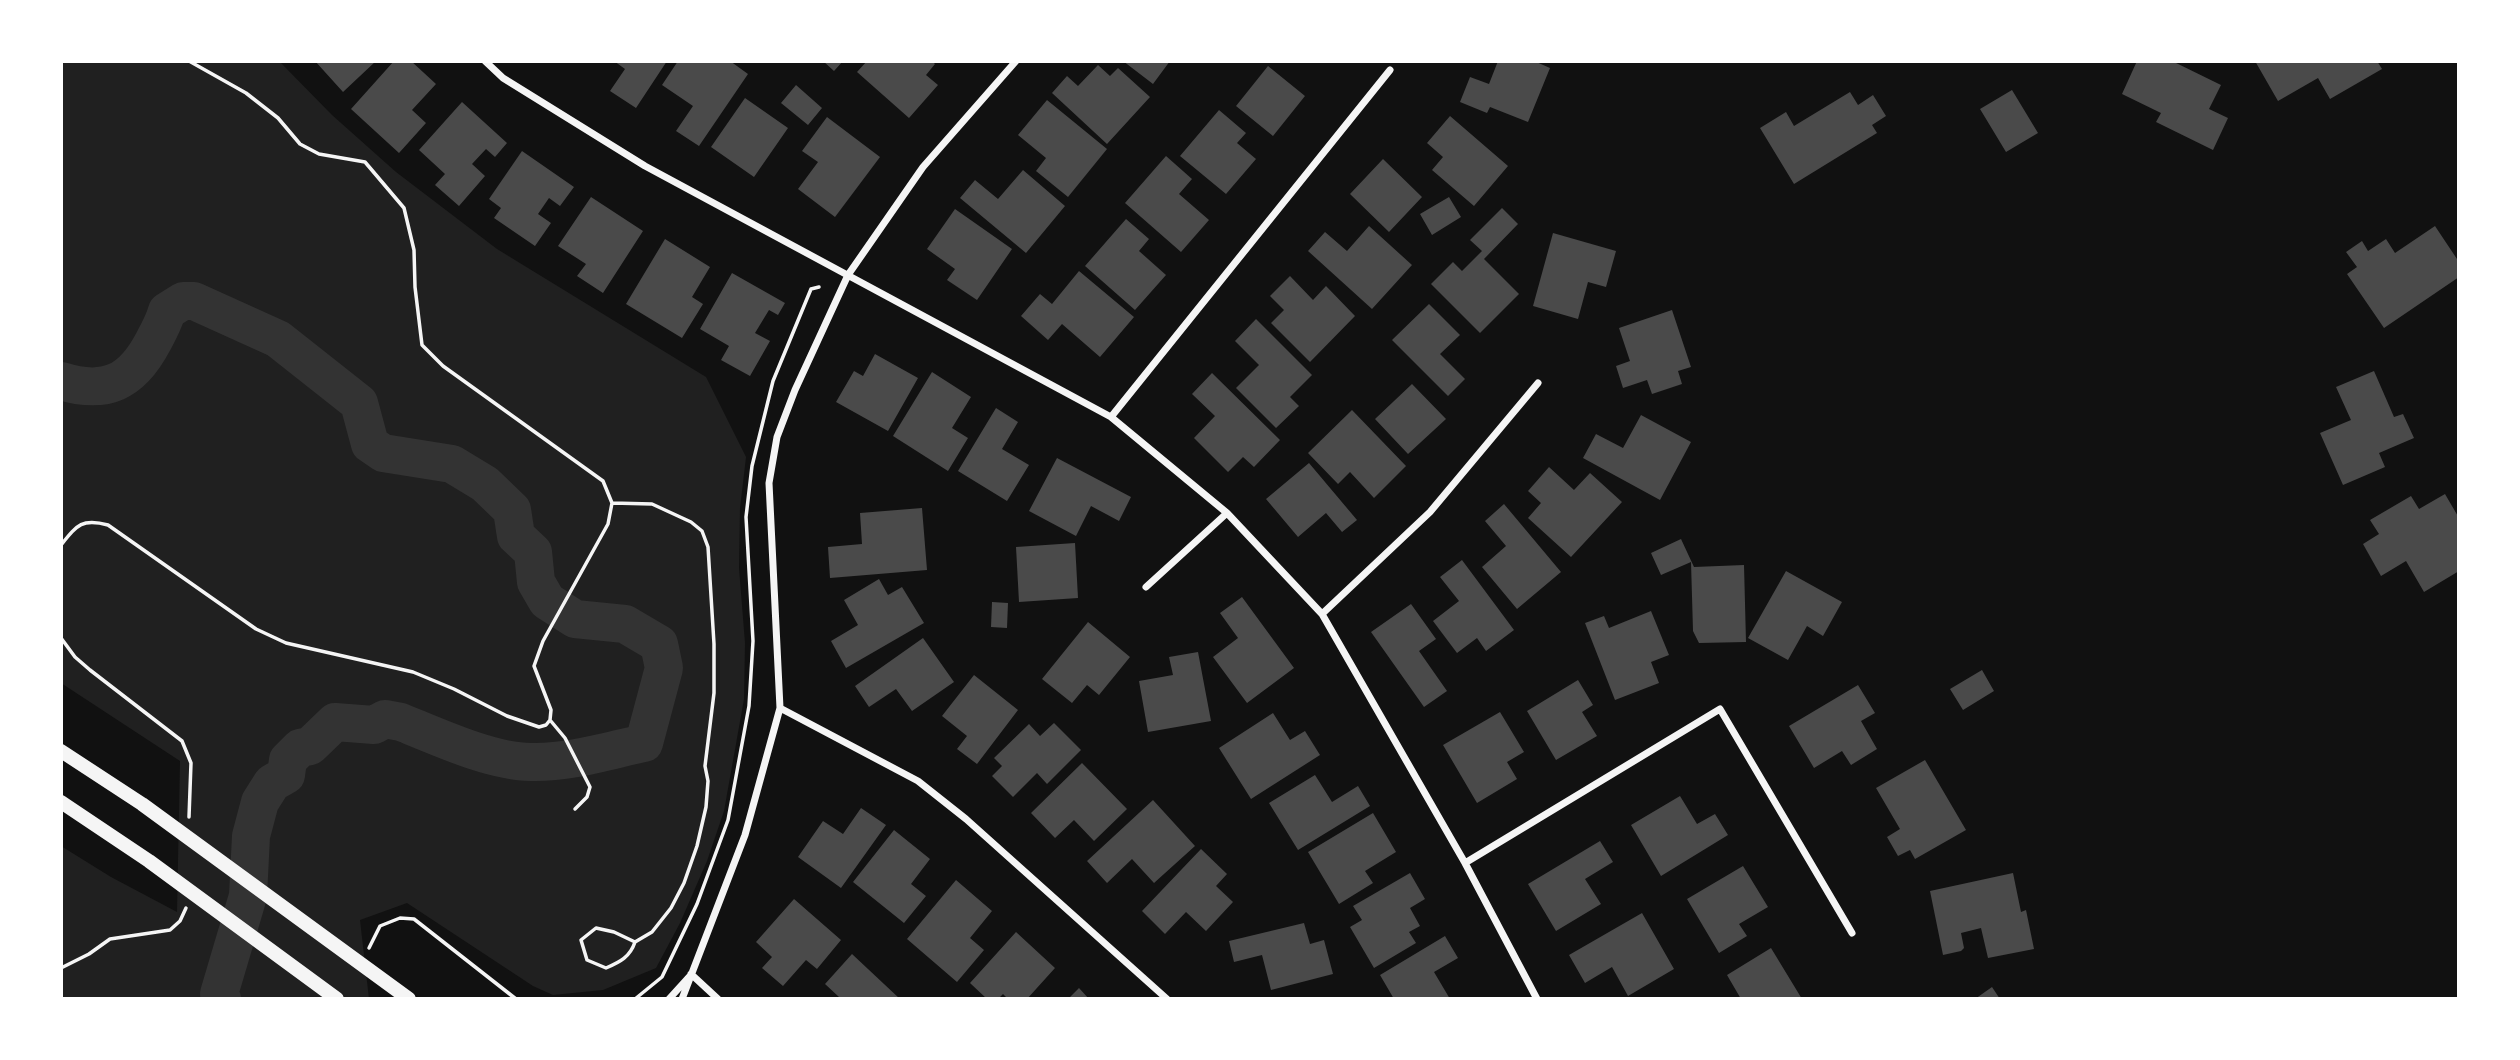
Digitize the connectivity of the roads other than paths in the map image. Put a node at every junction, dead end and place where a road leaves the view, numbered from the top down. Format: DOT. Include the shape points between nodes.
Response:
graph roads {
  1 [pos="485,61"];
  2 [pos="1016,61"];
  3 [pos="1390,69"];
  4 [pos="848,275"];
  5 [pos="1538,383"];
  6 [pos="1111,417"];
  7 [pos="1227,513"];
  8 [pos="1146,587"];
  9 [pos="1322,614"];
  10 [pos="780,708"];
  11 [pos="61,751"];
  12 [pos="61,802"];
  13 [pos="1465,863"];
  14 [pos="1852,933"];
  15 [pos="691,974"];
  16 [pos="407,998"];
  17 [pos="337,999"];
  18 [pos="669,999"];
  19 [pos="682,999"];
  20 [pos="718,999"];
  21 [pos="1167,999"];
  22 [pos="1536,999"];
  1 -- 4 [label="street" via="503,78 645,166"];
  2 -- 4 [label="street" via="923,167"];
  3 -- 6 [label="street"];
  4 -- 6 [label="street"];
  4 -- 10 [label="street" via="776,437 769,483"];
  5 -- 9 [label="street" via="1430,512"];
  6 -- 7 [label="street"];
  7 -- 8 [label="street"];
  7 -- 9 [label="street"];
  9 -- 13 [label="street"];
  10 -- 15 [label="street" via="745,835"];
  10 -- 21 [label="street" via="918,781"];
  11 -- 16 [label="main road" via="142,804"];
  12 -- 17 [label="main road"];
  13 -- 14 [label="street" via="1720,709"];
  13 -- 22 [label="street"];
  15 -- 18 [label="street"];
  15 -- 19 [label="street"];
  15 -- 20 [label="street"];
}
